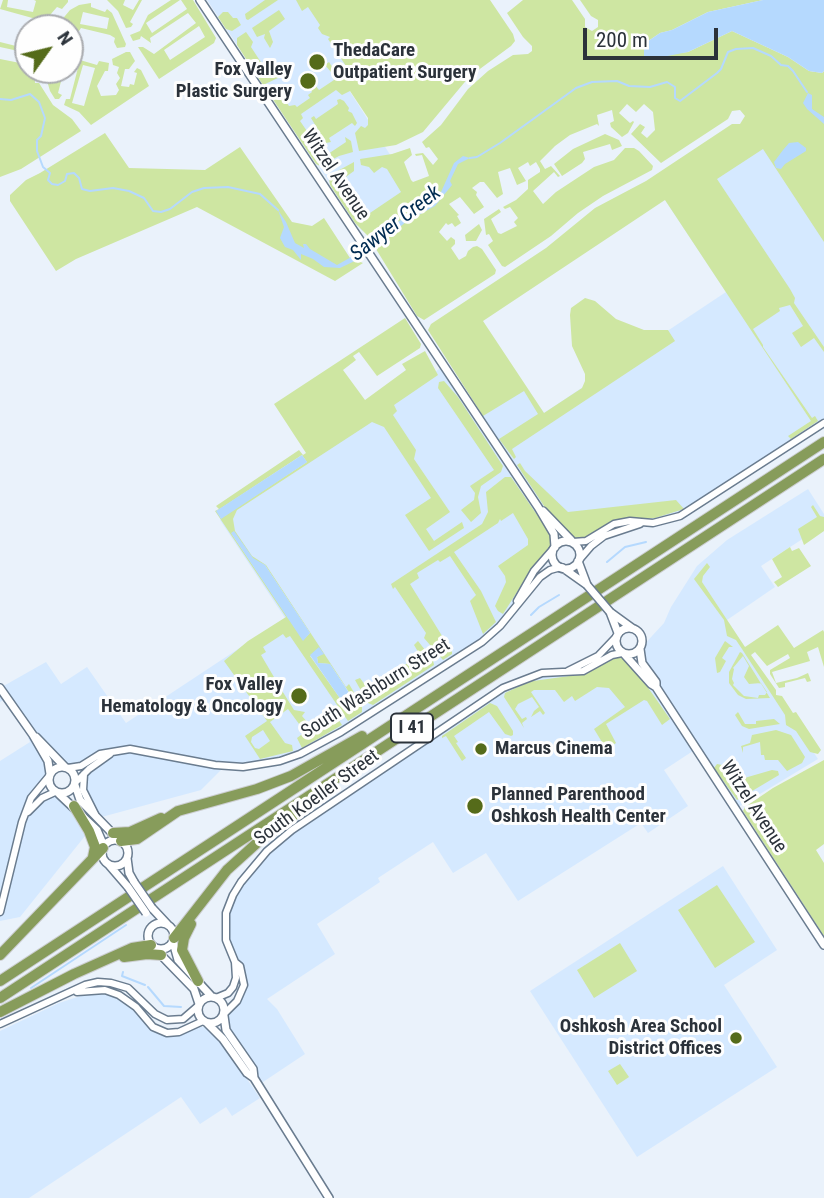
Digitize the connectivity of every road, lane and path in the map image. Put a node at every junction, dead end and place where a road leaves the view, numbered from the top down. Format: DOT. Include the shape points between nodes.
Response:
graph roads {
  1 [pos="200,0"];
  2 [pos="824,423"];
  3 [pos="824,442"];
  4 [pos="824,459"];
  5 [pos="538,507"];
  6 [pos="642,524"];
  7 [pos="572,541"];
  8 [pos="555,547"];
  9 [pos="579,561"];
  10 [pos="561,568"];
  11 [pos="587,585"];
  12 [pos="516,605"];
  13 [pos="610,612"];
  14 [pos="632,628"];
  15 [pos="617,634"];
  16 [pos="640,649"];
  17 [pos="623,654"];
  18 [pos="567,671"];
  19 [pos="656,687"];
  20 [pos="0,688"];
  21 [pos="382,730"];
  22 [pos="33,735"];
  23 [pos="112,752"];
  24 [pos="369,757"];
  25 [pos="67,768"];
  26 [pos="50,774"];
  27 [pos="84,774"];
  28 [pos="75,784"];
  29 [pos="57,793"];
  30 [pos="74,806"];
  31 [pos="26,814"];
  32 [pos="97,818"];
  33 [pos="118,838"];
  34 [pos="103,847"];
  35 [pos="93,857"];
  36 [pos="127,858"];
  37 [pos="108,864"];
  38 [pos="131,884"];
  39 [pos="206,895"];
  40 [pos="149,911"];
  41 [pos="0,912"];
  42 [pos="167,925"];
  43 [pos="149,931"];
  44 [pos="173,940"];
  45 [pos="824,945"];
  46 [pos="156,949"];
  47 [pos="0,955"];
  48 [pos="235,962"];
  49 [pos="0,981"];
  50 [pos="198,981"];
  51 [pos="72,993"];
  52 [pos="214,997"];
  53 [pos="0,998"];
  54 [pos="199,1005"];
  55 [pos="0,1012"];
  56 [pos="224,1015"];
  57 [pos="205,1022"];
  58 [pos="0,1024"];
  59 [pos="254,1077"];
  60 [pos="329,1198"];
  1 -- 5 [label="main road, Witzel Avenue"];
  2 -- 6 [label="street" via="680,516"];
  3 -- 21 [label="highway, I 41"];
  4 -- 24 [label="highway, I 41"];
  5 -- 7 [label="main road, Witzel Avenue"];
  5 -- 8 [label="main road, Witzel Avenue" via="554,534"];
  6 -- 7 [label="street" via="614,524 586,541"];
  6 -- 9 [label="street" via="604,536"];
  7 -- 8 [label="main road"];
  7 -- 9 [label="main road"];
  8 -- 10 [label="main road" via="554,560"];
  8 -- 12 [label="street, South Washburn Street" via="529,579"];
  9 -- 10 [label="main road"];
  9 -- 11 [label="main road"];
  10 -- 11 [label="main road"];
  10 -- 12 [label="street, South Washburn Street" via="546,572"];
  11 -- 13 [label="main road, bridge"];
  12 -- 23 [label="street, South Washburn Street" via="481,642 291,758 243,767 139,750"];
  13 -- 14 [label="main road"];
  13 -- 15 [label="main road"];
  14 -- 15 [label="main road"];
  14 -- 16 [label="main road" via="642,637"];
  15 -- 17 [label="main road" via="617,648"];
  15 -- 18 [label="street, South Koeller Street" via="598,656"];
  16 -- 17 [label="main road"];
  16 -- 19 [label="main road, Witzel Avenue" via="642,663"];
  17 -- 18 [label="street, South Koeller Street" via="583,671"];
  17 -- 19 [label="main road, Witzel Avenue"];
  18 -- 48 [label="street, South Koeller Street" via="532,676 503,688 273,846 241,882 229,904 225,934"];
  19 -- 45 [label="main road, Witzel Avenue"];
  20 -- 22 [label="main road"];
  21 -- 33 [label="highway" via="265,786 178,811 137,839"];
  21 -- 49 [label="highway, I 41"];
  22 -- 25 [label="main road"];
  22 -- 26 [label="main road"];
  23 -- 25 [label="street, South Washburn Street"];
  23 -- 27 [label="street"];
  24 -- 39 [label="highway" via="250,849"];
  24 -- 53 [label="highway, I 41"];
  25 -- 26 [label="main road"];
  25 -- 28 [label="main road"];
  26 -- 29 [label="main road" via="49,785"];
  26 -- 31 [label="street" via="31,798"];
  27 -- 28 [label="street"];
  27 -- 32 [label="street" via="84,793"];
  28 -- 29 [label="main road" via="68,793"];
  28 -- 32 [label="main road" via="79,800"];
  29 -- 30 [label="main road"];
  29 -- 31 [label="street" via="42,798"];
  30 -- 34 [label="main road" via="97,830"];
  30 -- 35 [label="highway" via="95,847"];
  31 -- 41 [label="street"];
  32 -- 33 [label="main road"];
  33 -- 34 [label="main road"];
  33 -- 36 [label="main road" via="128,850"];
  34 -- 35 [label="highway"];
  34 -- 37 [label="main road"];
  35 -- 47 [label="highway"];
  36 -- 37 [label="main road" via="119,866"];
  36 -- 38 [label="main road"];
  37 -- 38 [label="main road"];
  38 -- 40 [label="main road, bridge"];
  39 -- 44 [label="highway"];
  39 -- 50 [label="highway" via="182,944"];
  40 -- 42 [label="main road"];
  40 -- 43 [label="main road"];
  42 -- 43 [label="main road" via="157,924"];
  42 -- 44 [label="main road" via="173,930"];
  43 -- 46 [label="main road"];
  44 -- 46 [label="main road"];
  44 -- 50 [label="main road" via="176,956"];
  46 -- 54 [label="main road" via="194,989"];
  46 -- 55 [label="highway" via="110,959"];
  48 -- 52 [label="street" via="233,987"];
  48 -- 56 [label="street, South Koeller Street" via="244,985 237,1002"];
  50 -- 52 [label="main road"];
  51 -- 54 [label="street" via="91,983 111,983 132,991 155,1014 170,1020 183,1019"];
  51 -- 57 [label="street" via="98,990 119,995 153,1027 167,1033"];
  51 -- 58 [label="street"];
  52 -- 54 [label="main road"];
  52 -- 56 [label="main road" via="223,1004"];
  54 -- 57 [label="main road"];
  56 -- 57 [label="main road" via="216,1023"];
  56 -- 59 [label="main road" via="226,1030"];
  57 -- 59 [label="main road"];
  59 -- 60 [label="main road"];
}
